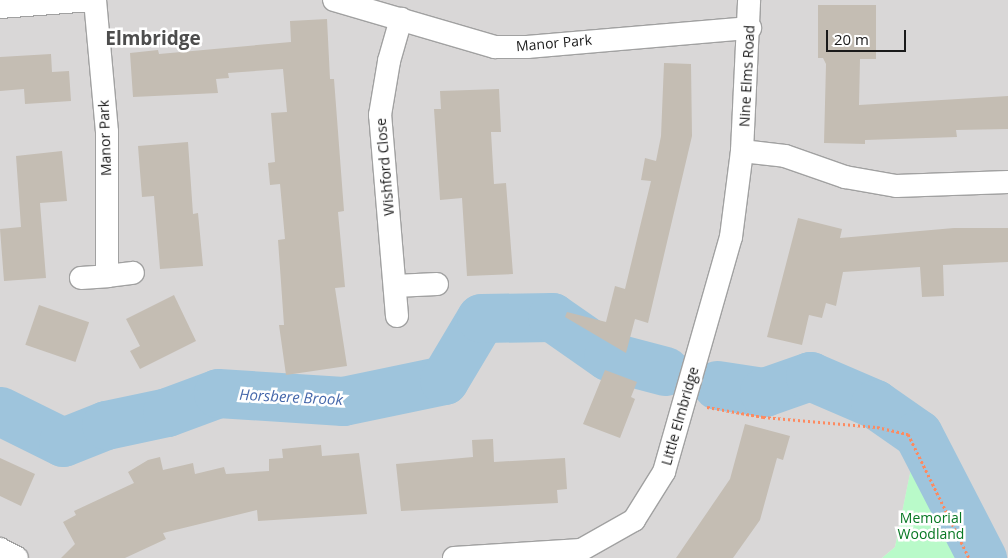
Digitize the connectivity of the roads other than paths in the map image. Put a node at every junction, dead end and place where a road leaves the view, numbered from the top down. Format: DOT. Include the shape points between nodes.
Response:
graph roads {
  1 [pos="90,0"];
  2 [pos="94,0"];
  3 [pos="334,0"];
  4 [pos="749,0"];
  5 [pos="0,7"];
  6 [pos="401,19"];
  7 [pos="750,28"];
  8 [pos="742,151"];
  9 [pos="1008,182"];
  10 [pos="133,273"];
  11 [pos="107,276"];
  12 [pos="81,278"];
  13 [pos="437,284"];
  14 [pos="395,286"];
  15 [pos="397,316"];
  16 [pos="0,549"];
  17 [pos="17,558"];
  18 [pos="454,558"];
  1 -- 5 [label="street"];
  2 -- 11 [label="street, Manor Park" via="107,132"];
  3 -- 6 [label="street, Manor Park"];
  4 -- 7 [label="street, Nine Elms Road"];
  6 -- 7 [label="street, Manor Park" via="496,47"];
  6 -- 14 [label="street, Wishford Close" via="389,61 380,115"];
  7 -- 8 [label="street, Nine Elms Road"];
  8 -- 9 [label="street" via="785,156 845,178 896,186"];
  8 -- 18 [label="street, Little Elmbridge" via="731,237 664,472 634,520 581,550"];
  10 -- 11 [label="street"];
  11 -- 12 [label="street"];
  13 -- 14 [label="street"];
  14 -- 15 [label="street, Wishford Close"];
  16 -- 17 [label="street"];
}
